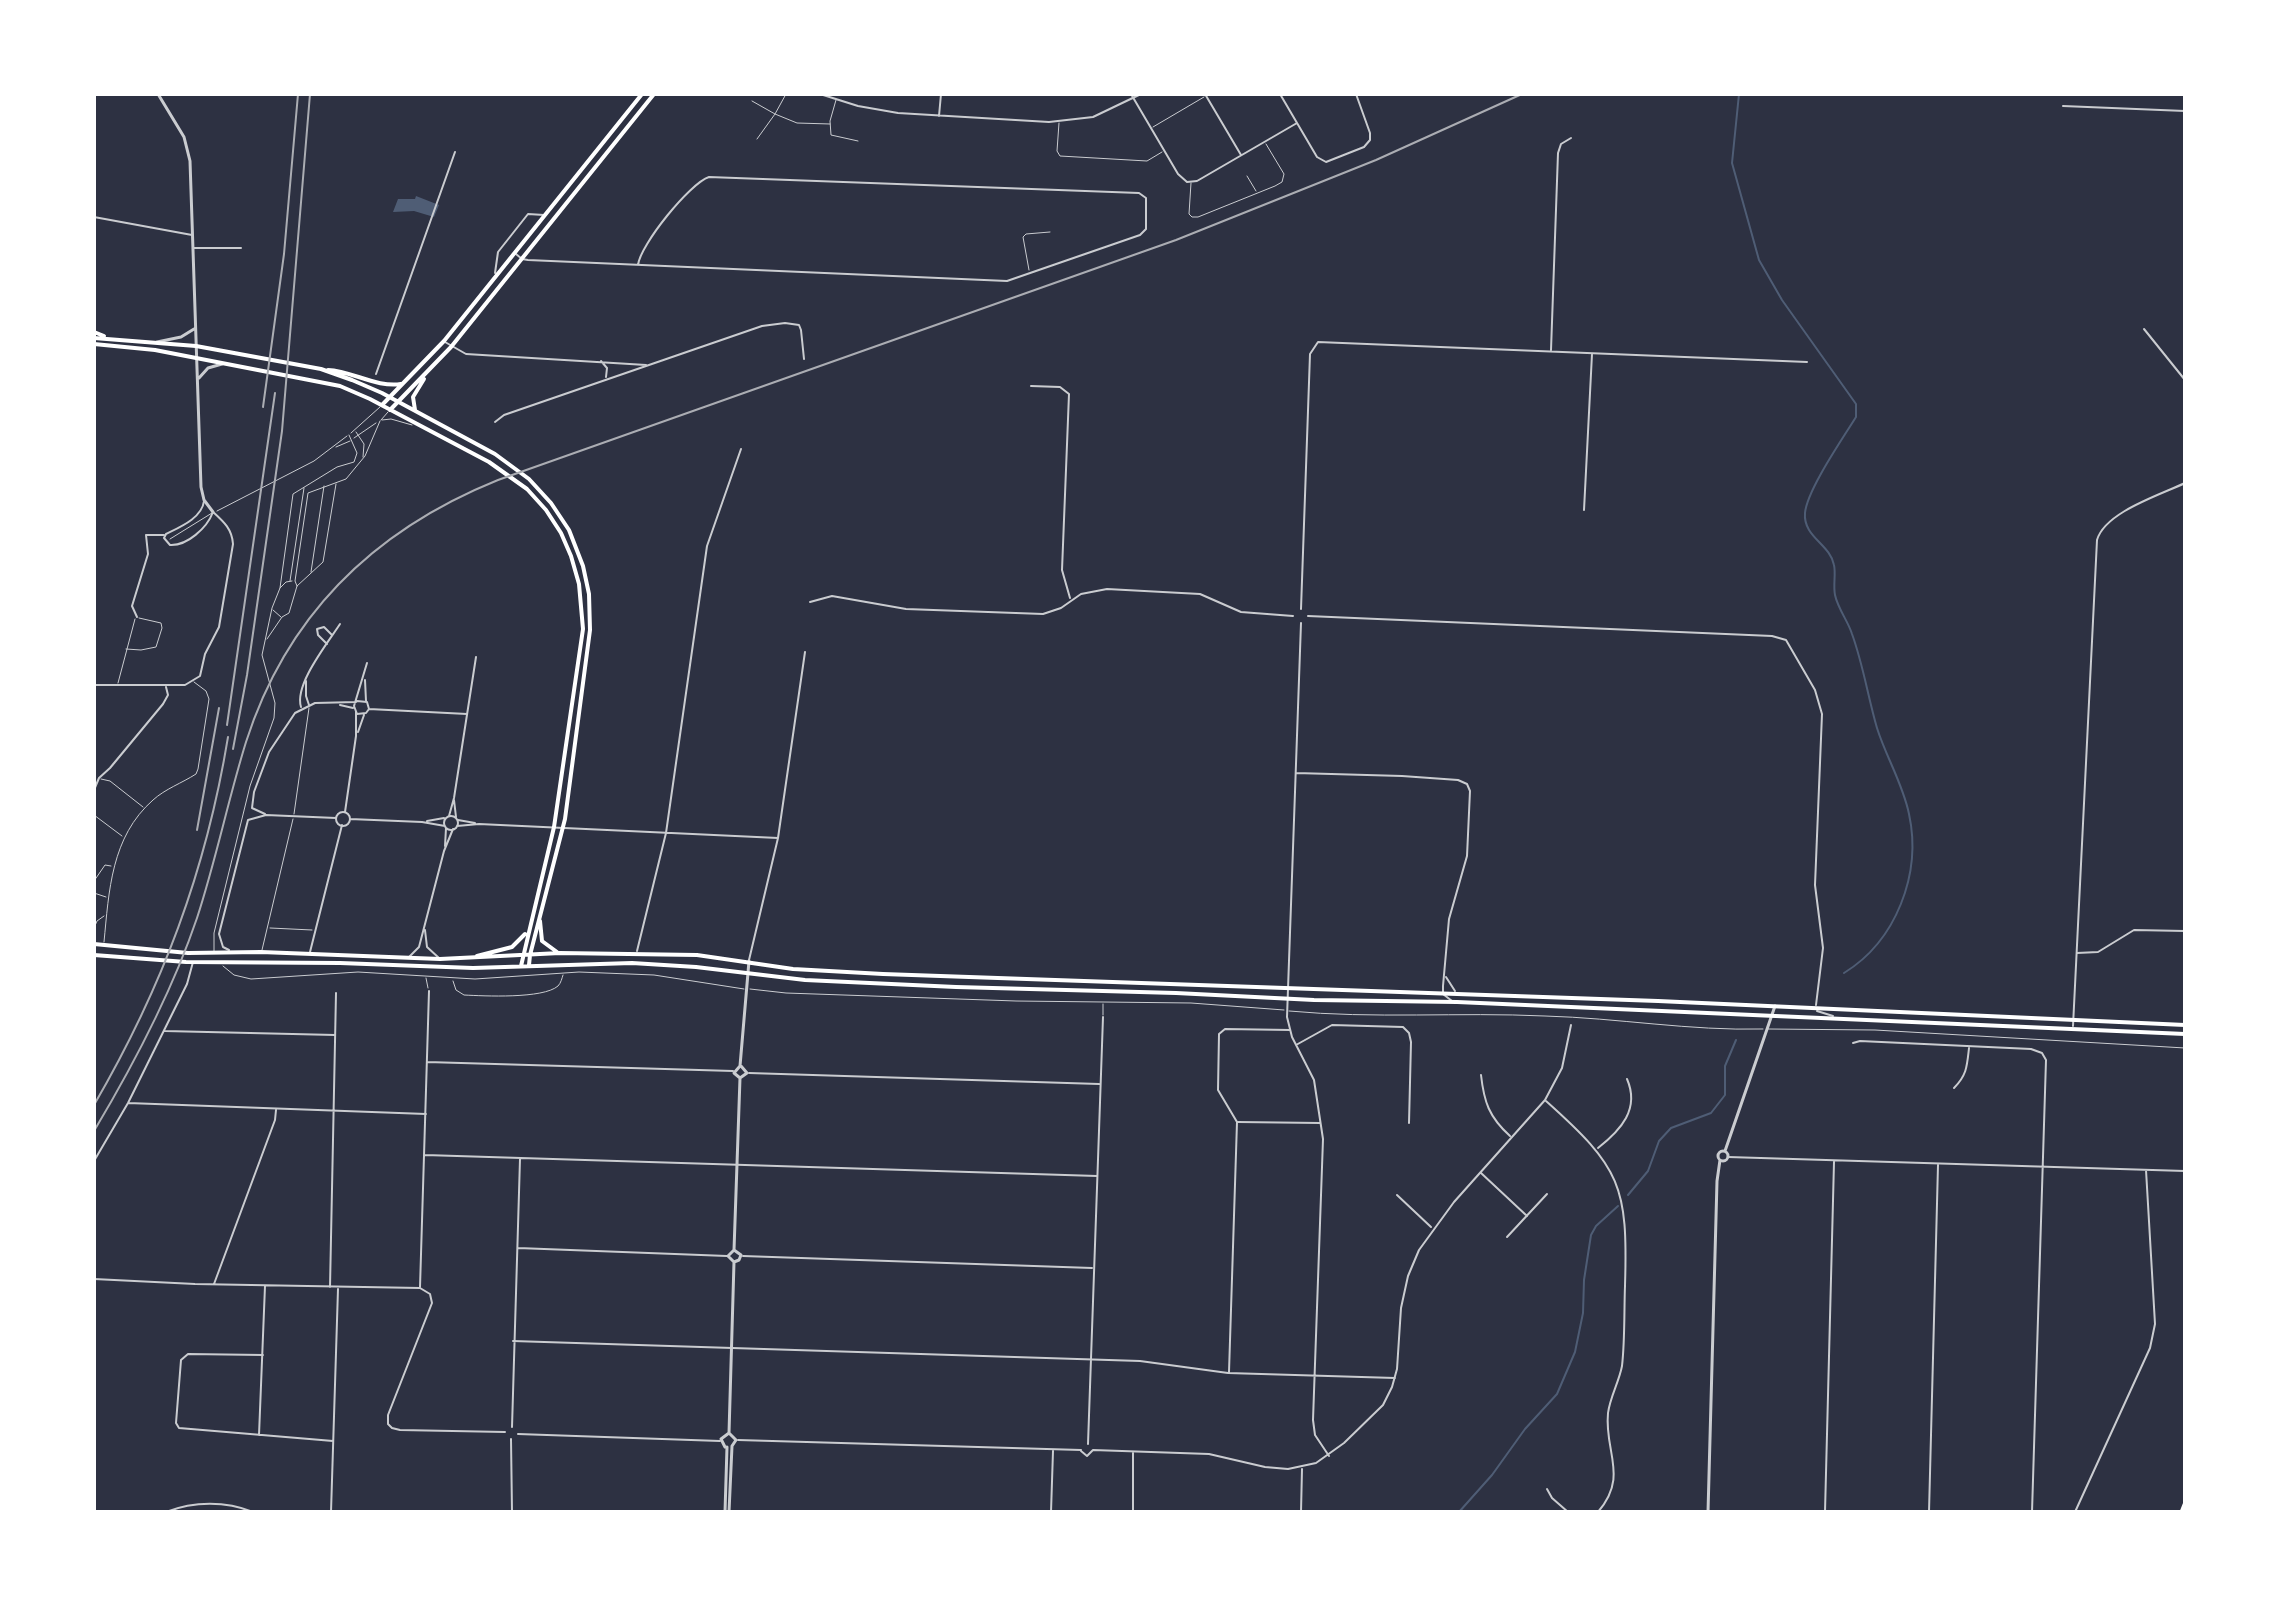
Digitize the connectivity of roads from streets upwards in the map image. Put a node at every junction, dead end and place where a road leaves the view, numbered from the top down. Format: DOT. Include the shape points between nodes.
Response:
graph roads {
  1 [pos="158,94"];
  2 [pos="642,94"];
  3 [pos="654,94"];
  4 [pos="820,94"];
  5 [pos="941,94"];
  6 [pos="1280,94"];
  7 [pos="1356,94"];
  8 [pos="1136,95"];
  9 [pos="1207,95"];
  10 [pos="2063,106"];
  11 [pos="2185,111"];
  12 [pos="939,116"];
  13 [pos="1297,123"];
  14 [pos="1571,138"];
  15 [pos="455,152"];
  16 [pos="1241,156"];
  17 [pos="546,215"];
  18 [pos="94,217"];
  19 [pos="193,235"];
  20 [pos="193,248"];
  21 [pos="241,248"];
  22 [pos="515,253"];
  23 [pos="522,259"];
  24 [pos="638,265"];
  25 [pos="495,278"];
  26 [pos="195,328"];
  27 [pos="2144,329"];
  28 [pos="94,337"];
  29 [pos="444,341"];
  30 [pos="157,342"];
  31 [pos="196,346"];
  32 [pos="451,347"];
  33 [pos="1551,351"];
  34 [pos="1592,353"];
  35 [pos="197,357"];
  36 [pos="804,359"];
  37 [pos="600,360"];
  38 [pos="1807,362"];
  39 [pos="230,363"];
  40 [pos="647,365"];
  41 [pos="321,369"];
  42 [pos="430,370"];
  43 [pos="376,374"];
  44 [pos="605,379"];
  45 [pos="2185,380"];
  46 [pos="197,382"];
  47 [pos="403,384"];
  48 [pos="1031,386"];
  49 [pos="390,398"];
  50 [pos="398,402"];
  51 [pos="382,405"];
  52 [pos="390,410"];
  53 [pos="416,411"];
  54 [pos="495,422"];
  55 [pos="741,449"];
  56 [pos="2185,483"];
  57 [pos="204,500"];
  58 [pos="1584,510"];
  59 [pos="213,512"];
  60 [pos="165,536"];
  61 [pos="1071,599"];
  62 [pos="810,602"];
  63 [pos="1301,609"];
  64 [pos="1293,616"];
  65 [pos="1308,616"];
  66 [pos="137,617"];
  67 [pos="1301,623"];
  68 [pos="340,624"];
  69 [pos="332,637"];
  70 [pos="327,645"];
  71 [pos="805,652"];
  72 [pos="476,657"];
  73 [pos="367,663"];
  74 [pos="365,675"];
  75 [pos="307,676"];
  76 [pos="94,685"];
  77 [pos="164,685"];
  78 [pos="366,701"];
  79 [pos="357,702"];
  80 [pos="335,704"];
  81 [pos="309,705"];
  82 [pos="304,708"];
  83 [pos="369,709"];
  84 [pos="355,710"];
  85 [pos="467,714"];
  86 [pos="364,715"];
  87 [pos="356,736"];
  88 [pos="1295,773"];
  89 [pos="94,775"];
  90 [pos="99,778"];
  91 [pos="94,790"];
  92 [pos="454,798"];
  93 [pos="345,812"];
  94 [pos="266,815"];
  95 [pos="447,817"];
  96 [pos="336,818"];
  97 [pos="350,819"];
  98 [pos="456,819"];
  99 [pos="422,822"];
  100 [pos="479,824"];
  101 [pos="342,825"];
  102 [pos="446,827"];
  103 [pos="554,827"];
  104 [pos="455,828"];
  105 [pos="563,828"];
  106 [pos="666,833"];
  107 [pos="778,838"];
  108 [pos="444,851"];
  109 [pos="540,914"];
  110 [pos="425,929"];
  111 [pos="528,930"];
  112 [pos="2185,931"];
  113 [pos="94,944"];
  114 [pos="232,952"];
  115 [pos="560,953"];
  116 [pos="2076,953"];
  117 [pos="310,954"];
  118 [pos="637,954"];
  119 [pos="94,955"];
  120 [pos="522,955"];
  121 [pos="530,955"];
  122 [pos="408,957"];
  123 [pos="471,958"];
  124 [pos="440,959"];
  125 [pos="749,961"];
  126 [pos="193,962"];
  127 [pos="529,965"];
  128 [pos="521,966"];
  129 [pos="747,975"];
  130 [pos="1445,975"];
  131 [pos="1288,989"];
  132 [pos="429,991"];
  133 [pos="336,993"];
  134 [pos="1443,994"];
  135 [pos="1457,994"];
  136 [pos="1288,999"];
  137 [pos="1457,1002"];
  138 [pos="1775,1006"];
  139 [pos="1815,1008"];
  140 [pos="1103,1017"];
  141 [pos="1773,1017"];
  142 [pos="1835,1018"];
  143 [pos="2074,1021"];
  144 [pos="1571,1025"];
  145 [pos="2185,1025"];
  146 [pos="2073,1029"];
  147 [pos="1290,1030"];
  148 [pos="164,1031"];
  149 [pos="2185,1034"];
  150 [pos="336,1035"];
  151 [pos="1853,1043"];
  152 [pos="1296,1045"];
  153 [pos="1969,1047"];
  154 [pos="427,1062"];
  155 [pos="740,1066"];
  156 [pos="734,1071"];
  157 [pos="747,1073"];
  158 [pos="1481,1075"];
  159 [pos="740,1078"];
  160 [pos="1627,1079"];
  161 [pos="1100,1084"];
  162 [pos="1954,1088"];
  163 [pos="1545,1100"];
  164 [pos="128,1103"];
  165 [pos="276,1109"];
  166 [pos="335,1111"];
  167 [pos="426,1114"];
  168 [pos="1237,1122"];
  169 [pos="1321,1123"];
  170 [pos="1409,1123"];
  171 [pos="1511,1138"];
  172 [pos="1597,1149"];
  173 [pos="1725,1151"];
  174 [pos="425,1155"];
  175 [pos="521,1157"];
  176 [pos="1728,1157"];
  177 [pos="1720,1160"];
  178 [pos="94,1161"];
  179 [pos="1834,1161"];
  180 [pos="738,1164"];
  181 [pos="1938,1164"];
  182 [pos="2042,1167"];
  183 [pos="2146,1170"];
  184 [pos="2185,1171"];
  185 [pos="1480,1172"];
  186 [pos="1097,1176"];
  187 [pos="1547,1194"];
  188 [pos="1397,1195"];
  189 [pos="1527,1216"];
  190 [pos="1432,1228"];
  191 [pos="1507,1237"];
  192 [pos="516,1248"];
  193 [pos="734,1250"];
  194 [pos="741,1255"];
  195 [pos="728,1256"];
  196 [pos="734,1262"];
  197 [pos="1093,1268"];
  198 [pos="94,1279"];
  199 [pos="214,1284"];
  200 [pos="265,1284"];
  201 [pos="330,1287"];
  202 [pos="338,1287"];
  203 [pos="420,1288"];
  204 [pos="513,1341"];
  205 [pos="732,1348"];
  206 [pos="263,1355"];
  207 [pos="1091,1360"];
  208 [pos="1228,1373"];
  209 [pos="1315,1376"];
  210 [pos="1395,1378"];
  211 [pos="512,1427"];
  212 [pos="505,1432"];
  213 [pos="729,1433"];
  214 [pos="518,1434"];
  215 [pos="259,1437"];
  216 [pos="511,1439"];
  217 [pos="736,1440"];
  218 [pos="333,1441"];
  219 [pos="721,1441"];
  220 [pos="1088,1444"];
  221 [pos="729,1447"];
  222 [pos="1053,1450"];
  223 [pos="1081,1450"];
  224 [pos="1093,1450"];
  225 [pos="1133,1452"];
  226 [pos="1329,1456"];
  227 [pos="1302,1468"];
  228 [pos="1547,1489"];
  229 [pos="2185,1502"];
  230 [pos="222,1504"];
  231 [pos="222,1510"];
  232 [pos="166,1512"];
  233 [pos="253,1512"];
  234 [pos="331,1512"];
  235 [pos="512,1512"];
  236 [pos="727,1512"];
  237 [pos="1051,1512"];
  238 [pos="1133,1512"];
  239 [pos="1301,1512"];
  240 [pos="1568,1512"];
  241 [pos="1598,1512"];
  242 [pos="1708,1512"];
  243 [pos="1825,1512"];
  244 [pos="1929,1512"];
  245 [pos="2032,1512"];
  246 [pos="2075,1512"];
  247 [pos="2181,1512"];
  1 -- 19 [label="street" via="188,149"];
  2 -- 17 [label="main road"];
  3 -- 23 [label="main road"];
  4 -- 12 [label="street" via="885,112"];
  5 -- 12 [label="street"];
  6 -- 13 [label="street"];
  7 -- 13 [label="street" via="1371,136 1364,147 1321,161"];
  8 -- 12 [label="street" via="1093,117 1059,121"];
  8 -- 16 [label="street" via="1180,177 1191,183"];
  9 -- 16 [label="street"];
  10 -- 11 [label="street"];
  13 -- 16 [label="street"];
  14 -- 33 [label="street" via="1558,153"];
  15 -- 43 [label="street"];
  17 -- 22 [label="main road"];
  17 -- 25 [label="street" via="528,214 498,252"];
  18 -- 19 [label="street"];
  19 -- 20 [label="street"];
  20 -- 21 [label="street"];
  20 -- 26 [label="street"];
  22 -- 23 [label="street"];
  22 -- 25 [label="main road"];
  23 -- 24 [label="street"];
  23 -- 32 [label="main road"];
  24 -- 24 [label="street" via="1003,281 1140,235 1147,227 1147,201 1139,193 709,177 694,185 670,214 641,252"];
  25 -- 29 [label="main road"];
  26 -- 30 [label="street"];
  26 -- 31 [label="street"];
  27 -- 45 [label="street"];
  28 -- 30 [label="main road"];
  28 -- 35 [label="main road"];
  29 -- 32 [label="street"];
  29 -- 47 [label="main road"];
  30 -- 31 [label="main road"];
  31 -- 35 [label="street"];
  31 -- 41 [label="main road"];
  32 -- 37 [label="street" via="466,354"];
  32 -- 42 [label="main road"];
  33 -- 34 [label="street"];
  33 -- 63 [label="street" via="1329,341 1313,346"];
  34 -- 38 [label="street"];
  34 -- 58 [label="street"];
  35 -- 39 [label="main road"];
  35 -- 46 [label="street"];
  36 -- 40 [label="street" via="800,326 791,323 767,325"];
  37 -- 40 [label="street"];
  37 -- 44 [label="street" via="607,368"];
  39 -- 46 [label="street" via="210,366"];
  39 -- 51 [label="main road" via="340,386"];
  40 -- 44 [label="street"];
  41 -- 47 [label="main road"];
  41 -- 49 [label="main road"];
  42 -- 50 [label="main road"];
  42 -- 53 [label="main road" via="413,397"];
  44 -- 54 [label="street"];
  46 -- 57 [label="street"];
  47 -- 49 [label="main road"];
  48 -- 61 [label="street" via="1062,388 1069,394 1062,570"];
  49 -- 50 [label="main road"];
  49 -- 51 [label="main road"];
  50 -- 52 [label="main road"];
  50 -- 53 [label="main road"];
  51 -- 52 [label="main road"];
  52 -- 103 [label="main road" via="489,462 527,489 554,522 571,556 581,596 582,639"];
  53 -- 105 [label="main road" via="529,479 556,510 576,546 588,584 590,624"];
  55 -- 106 [label="street" via="707,546"];
  56 -- 116 [label="street" via="2116,516 2097,540"];
  57 -- 59 [label="street"];
  57 -- 60 [label="street" via="203,509"];
  59 -- 60 [label="street" via="183,545 168,544"];
  59 -- 77 [label="street" via="228,527 233,544 218,633 194,682"];
  60 -- 66 [label="street" via="146,535 148,554 132,606"];
  61 -- 62 [label="street" via="1055,611 1035,614 917,610 832,596"];
  61 -- 64 [label="street" via="1100,589 1195,593 1241,612"];
  63 -- 64 [label="street"];
  63 -- 65 [label="street"];
  64 -- 67 [label="street"];
  65 -- 67 [label="street"];
  65 -- 139 [label="street" via="1786,640 1822,711 1815,885 1823,952"];
  67 -- 88 [label="street"];
  68 -- 69 [label="street"];
  69 -- 70 [label="street"];
  69 -- 70 [label="street" via="326,628 317,629"];
  70 -- 75 [label="street"];
  71 -- 107 [label="street"];
  72 -- 85 [label="street"];
  73 -- 74 [label="street"];
  74 -- 78 [label="street"];
  74 -- 79 [label="street"];
  75 -- 81 [label="street"];
  75 -- 82 [label="street" via="299,703"];
  76 -- 77 [label="street"];
  77 -- 90 [label="street" via="168,695 163,704"];
  78 -- 79 [label="street"];
  78 -- 83 [label="street"];
  79 -- 80 [label="street"];
  79 -- 84 [label="street"];
  80 -- 81 [label="street"];
  80 -- 84 [label="street"];
  81 -- 82 [label="street"];
  82 -- 94 [label="street" via="272,745 252,803 253,810"];
  83 -- 85 [label="street"];
  83 -- 86 [label="street"];
  84 -- 86 [label="street"];
  84 -- 87 [label="street"];
  85 -- 92 [label="street"];
  86 -- 87 [label="street"];
  87 -- 93 [label="street"];
  88 -- 130 [label="street" via="1467,784 1468,847 1448,924"];
  88 -- 131 [label="street"];
  89 -- 90 [label="street"];
  90 -- 91 [label="street"];
  92 -- 95 [label="street"];
  92 -- 98 [label="street"];
  93 -- 96 [label="street"];
  93 -- 97 [label="street"];
  94 -- 96 [label="street"];
  94 -- 114 [label="street" via="250,819 246,826 219,934 223,947"];
  95 -- 98 [label="street"];
  95 -- 99 [label="street"];
  95 -- 102 [label="street"];
  96 -- 101 [label="street"];
  97 -- 99 [label="street"];
  97 -- 101 [label="street"];
  98 -- 100 [label="street"];
  98 -- 104 [label="street"];
  99 -- 102 [label="street"];
  100 -- 103 [label="street"];
  100 -- 104 [label="street"];
  101 -- 117 [label="street"];
  102 -- 104 [label="street"];
  102 -- 108 [label="street"];
  103 -- 105 [label="street"];
  103 -- 111 [label="main road"];
  104 -- 108 [label="street"];
  105 -- 106 [label="street"];
  105 -- 109 [label="main road"];
  106 -- 107 [label="street"];
  106 -- 118 [label="street"];
  107 -- 125 [label="street"];
  108 -- 110 [label="street"];
  109 -- 115 [label="main road" via="542,941"];
  109 -- 121 [label="main road"];
  110 -- 122 [label="street" via="418,949"];
  110 -- 124 [label="street" via="427,947"];
  111 -- 120 [label="main road"];
  111 -- 123 [label="main road" via="512,947"];
  112 -- 116 [label="street" via="2134,930 2098,952"];
  113 -- 114 [label="main road"];
  114 -- 117 [label="main road"];
  115 -- 118 [label="main road"];
  115 -- 121 [label="main road"];
  116 -- 143 [label="street"];
  117 -- 122 [label="main road"];
  118 -- 125 [label="main road"];
  119 -- 126 [label="main road"];
  120 -- 121 [label="main road"];
  120 -- 123 [label="main road"];
  120 -- 128 [label="main road"];
  121 -- 127 [label="main road"];
  122 -- 124 [label="main road"];
  123 -- 124 [label="main road"];
  125 -- 129 [label="street"];
  125 -- 131 [label="main road" via="883,974"];
  126 -- 128 [label="main road"];
  126 -- 148 [label="street"];
  127 -- 128 [label="main road"];
  127 -- 129 [label="main road" via="632,963"];
  129 -- 136 [label="main road"];
  129 -- 155 [label="street"];
  130 -- 134 [label="street"];
  130 -- 135 [label="street"];
  131 -- 134 [label="main road"];
  131 -- 136 [label="street"];
  132 -- 154 [label="street"];
  133 -- 150 [label="street"];
  134 -- 135 [label="main road"];
  134 -- 137 [label="street"];
  135 -- 138 [label="main road"];
  136 -- 137 [label="main road"];
  136 -- 147 [label="street"];
  137 -- 141 [label="main road"];
  138 -- 139 [label="main road"];
  138 -- 141 [label="street"];
  139 -- 142 [label="street"];
  139 -- 143 [label="main road"];
  140 -- 161 [label="street"];
  141 -- 142 [label="main road"];
  141 -- 173 [label="street"];
  142 -- 146 [label="main road"];
  143 -- 145 [label="main road"];
  143 -- 146 [label="street"];
  144 -- 163 [label="street" via="1562,1068"];
  146 -- 149 [label="main road"];
  147 -- 152 [label="street"];
  147 -- 168 [label="street" via="1220,1031 1218,1090"];
  148 -- 150 [label="street"];
  148 -- 164 [label="street"];
  150 -- 166 [label="street"];
  151 -- 153 [label="street"];
  152 -- 169 [label="street" via="1314,1080"];
  152 -- 170 [label="street" via="1332,1025 1403,1027 1411,1042"];
  153 -- 162 [label="street" via="1967,1070"];
  153 -- 182 [label="street" via="2031,1049 2044,1055"];
  154 -- 156 [label="street"];
  154 -- 167 [label="street"];
  155 -- 156 [label="street"];
  155 -- 157 [label="street"];
  156 -- 159 [label="street"];
  157 -- 159 [label="street"];
  157 -- 161 [label="street"];
  158 -- 171 [label="street" via="1488,1111"];
  159 -- 180 [label="street"];
  160 -- 172 [label="street" via="1631,1092 1626,1121"];
  161 -- 186 [label="street"];
  163 -- 171 [label="street"];
  163 -- 172 [label="street"];
  164 -- 165 [label="street"];
  164 -- 178 [label="street"];
  165 -- 166 [label="street"];
  165 -- 199 [label="street"];
  166 -- 167 [label="street"];
  166 -- 201 [label="street"];
  167 -- 174 [label="street"];
  168 -- 169 [label="street"];
  168 -- 208 [label="street"];
  169 -- 209 [label="street"];
  171 -- 185 [label="street"];
  172 -- 241 [label="street" via="1619,1191 1627,1232 1622,1359 1608,1420 1615,1478"];
  173 -- 176 [label="street"];
  173 -- 177 [label="street" via="1719,1153"];
  174 -- 175 [label="street"];
  174 -- 203 [label="street"];
  175 -- 180 [label="street"];
  175 -- 192 [label="street"];
  176 -- 177 [label="street"];
  176 -- 179 [label="street"];
  177 -- 242 [label="street"];
  179 -- 181 [label="street"];
  179 -- 243 [label="street"];
  180 -- 186 [label="street"];
  180 -- 193 [label="street"];
  181 -- 182 [label="street"];
  181 -- 244 [label="street"];
  182 -- 183 [label="street"];
  182 -- 245 [label="street"];
  183 -- 184 [label="street"];
  183 -- 246 [label="street" via="2155,1324 2150,1348"];
  185 -- 189 [label="street"];
  185 -- 190 [label="street"];
  186 -- 197 [label="street"];
  187 -- 189 [label="street"];
  188 -- 190 [label="street"];
  189 -- 191 [label="street"];
  190 -- 210 [label="street" via="1404,1290"];
  192 -- 195 [label="street"];
  192 -- 204 [label="street"];
  193 -- 194 [label="street"];
  193 -- 195 [label="street"];
  194 -- 196 [label="street"];
  194 -- 197 [label="street"];
  195 -- 196 [label="street"];
  196 -- 205 [label="street"];
  197 -- 207 [label="street"];
  198 -- 199 [label="street"];
  199 -- 200 [label="street"];
  200 -- 201 [label="street"];
  200 -- 206 [label="street"];
  201 -- 202 [label="street"];
  202 -- 203 [label="street"];
  202 -- 218 [label="street"];
  203 -- 212 [label="street" via="430,1294 432,1303 388,1424 400,1430"];
  204 -- 205 [label="street"];
  204 -- 211 [label="street"];
  205 -- 207 [label="street"];
  205 -- 213 [label="street"];
  206 -- 215 [label="street"];
  206 -- 215 [label="street" via="188,1354 181,1360 176,1423 185,1431"];
  207 -- 208 [label="street"];
  207 -- 220 [label="street"];
  208 -- 209 [label="street"];
  209 -- 210 [label="street"];
  209 -- 226 [label="street" via="1313,1427"];
  210 -- 226 [label="street" via="1383,1405"];
  211 -- 212 [label="street"];
  211 -- 214 [label="street"];
  212 -- 216 [label="street"];
  213 -- 217 [label="street"];
  213 -- 219 [label="street"];
  214 -- 216 [label="street"];
  214 -- 219 [label="street"];
  215 -- 218 [label="street"];
  216 -- 235 [label="street"];
  217 -- 221 [label="street"];
  217 -- 222 [label="street"];
  218 -- 234 [label="street"];
  219 -- 221 [label="street"];
  220 -- 223 [label="street"];
  220 -- 224 [label="street"];
  221 -- 236 [label="street"];
  222 -- 223 [label="street"];
  222 -- 237 [label="street"];
  223 -- 224 [label="street" via="1087,1456"];
  224 -- 225 [label="street"];
  225 -- 227 [label="street" via="1201,1453 1265,1467"];
  225 -- 238 [label="street"];
  226 -- 227 [label="street"];
  227 -- 239 [label="street"];
  228 -- 240 [label="street"];
  229 -- 247 [label="main road"];
  230 -- 231 [label="street"];
  230 -- 232 [label="street"];
  230 -- 233 [label="street"];
}
